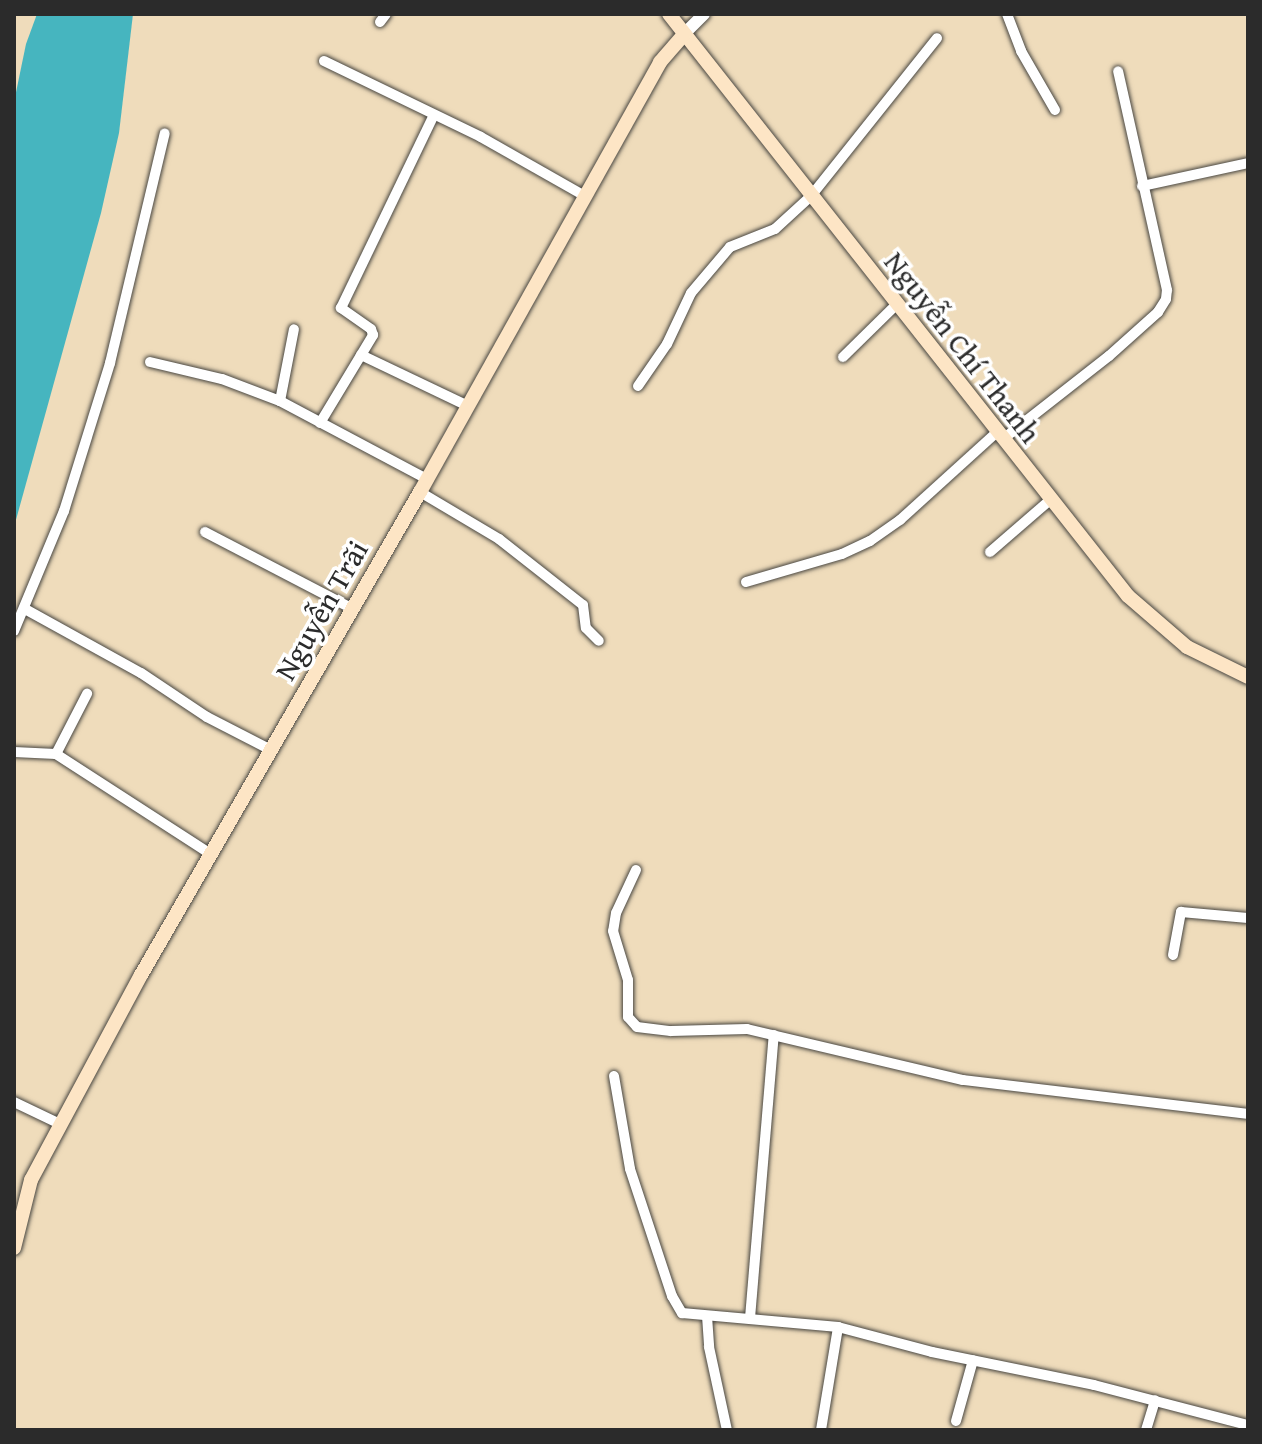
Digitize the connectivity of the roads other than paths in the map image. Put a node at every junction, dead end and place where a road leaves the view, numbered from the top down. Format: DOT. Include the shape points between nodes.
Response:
graph roads {
  1 [pos="669,14"];
  2 [pos="704,14"];
  3 [pos="1007,14"];
  4 [pos="684,34"];
  5 [pos="937,38"];
  6 [pos="324,61"];
  7 [pos="1118,71"];
  8 [pos="1055,110"];
  9 [pos="434,115"];
  10 [pos="165,133"];
  11 [pos="1248,163"];
  12 [pos="1142,186"];
  13 [pos="585,196"];
  14 [pos="811,196"];
  15 [pos="896,305"];
  16 [pos="294,329"];
  17 [pos="361,355"];
  18 [pos="843,357"];
  19 [pos="150,362"];
  20 [pos="638,386"];
  21 [pos="280,401"];
  22 [pos="468,406"];
  23 [pos="320,423"];
  24 [pos="1000,435"];
  25 [pos="423,486"];
  26 [pos="1050,500"];
  27 [pos="205,532"];
  28 [pos="990,552"];
  29 [pos="746,582"];
  30 [pos="351,608"];
  31 [pos="25,609"];
  32 [pos="14,631"];
  33 [pos="599,641"];
  34 [pos="1248,677"];
  35 [pos="87,694"];
  36 [pos="271,750"];
  37 [pos="14,752"];
  38 [pos="56,754"];
  39 [pos="212,855"];
  40 [pos="636,870"];
  41 [pos="1248,918"];
  42 [pos="1173,955"];
  43 [pos="774,1035"];
  44 [pos="614,1076"];
  45 [pos="14,1102"];
  46 [pos="1248,1114"];
  47 [pos="60,1124"];
  48 [pos="16,1232"];
  49 [pos="14,1248"];
  50 [pos="707,1316"];
  51 [pos="750,1318"];
  52 [pos="838,1327"];
  53 [pos="973,1360"];
  54 [pos="1155,1400"];
  55 [pos="956,1421"];
  56 [pos="1248,1425"];
  57 [pos="727,1430"];
  58 [pos="821,1430"];
  59 [pos="1146,1430"];
  1 -- 4 [label="main road, Nguyễn Chí Thanh"];
  2 -- 4 [label="street, Nguyễn Trãi"];
  3 -- 8 [label="street" via="1021,51"];
  4 -- 13 [label="main road, Nguyễn Trãi" via="660,62"];
  4 -- 14 [label="main road, Nguyễn Chí Thanh"];
  5 -- 14 [label="street"];
  6 -- 9 [label="street"];
  7 -- 12 [label="street"];
  9 -- 13 [label="street"];
  9 -- 17 [label="street" via="341,308 371,329 373,335"];
  10 -- 31 [label="street" via="110,363 64,511"];
  11 -- 12 [label="street"];
  12 -- 24 [label="street" via="1167,290 1163,305 1109,356"];
  13 -- 22 [label="main road, Nguyễn Trãi"];
  14 -- 15 [label="main road, Nguyễn Chí Thanh"];
  14 -- 20 [label="street" via="775,229 730,247 691,293 667,344"];
  15 -- 18 [label="street"];
  15 -- 24 [label="main road, Nguyễn Chí Thanh"];
  16 -- 21 [label="street"];
  17 -- 22 [label="street"];
  17 -- 23 [label="street"];
  19 -- 21 [label="street" via="222,379"];
  21 -- 23 [label="street"];
  22 -- 25 [label="main road, Nguyễn Trãi"];
  23 -- 25 [label="street"];
  24 -- 26 [label="main road, Nguyễn Chí Thanh"];
  24 -- 29 [label="street" via="870,541"];
  25 -- 30 [label="main road, Nguyễn Trãi"];
  25 -- 33 [label="street" via="583,605 586,628"];
  26 -- 28 [label="street"];
  26 -- 34 [label="main road, Nguyễn Chí Thanh" via="1153,620 1187,647"];
  27 -- 30 [label="street"];
  30 -- 36 [label="main road, Nguyễn Trãi"];
  31 -- 32 [label="street"];
  31 -- 36 [label="street"];
  35 -- 38 [label="street"];
  36 -- 39 [label="main road, Nguyễn Trãi"];
  37 -- 38 [label="street"];
  38 -- 39 [label="street"];
  39 -- 47 [label="main road, Nguyễn Trãi"];
  40 -- 43 [label="street" via="613,931 628,980 633,1024 655,1031 734,1027"];
  41 -- 42 [label="street" via="1181,912"];
  43 -- 46 [label="street" via="963,1080"];
  43 -- 51 [label="street"];
  44 -- 50 [label="street" via="630,1169 672,1296 682,1313"];
  45 -- 47 [label="street"];
  47 -- 48 [label="main road, Nguyễn Trãi" via="31,1180"];
  48 -- 49 [label="main road, Nguyễn Trãi"];
  50 -- 51 [label="street"];
  50 -- 57 [label="street"];
  51 -- 52 [label="street"];
  52 -- 53 [label="street"];
  52 -- 58 [label="street"];
  53 -- 54 [label="street"];
  53 -- 55 [label="street"];
  54 -- 56 [label="street"];
  54 -- 59 [label="street"];
}
